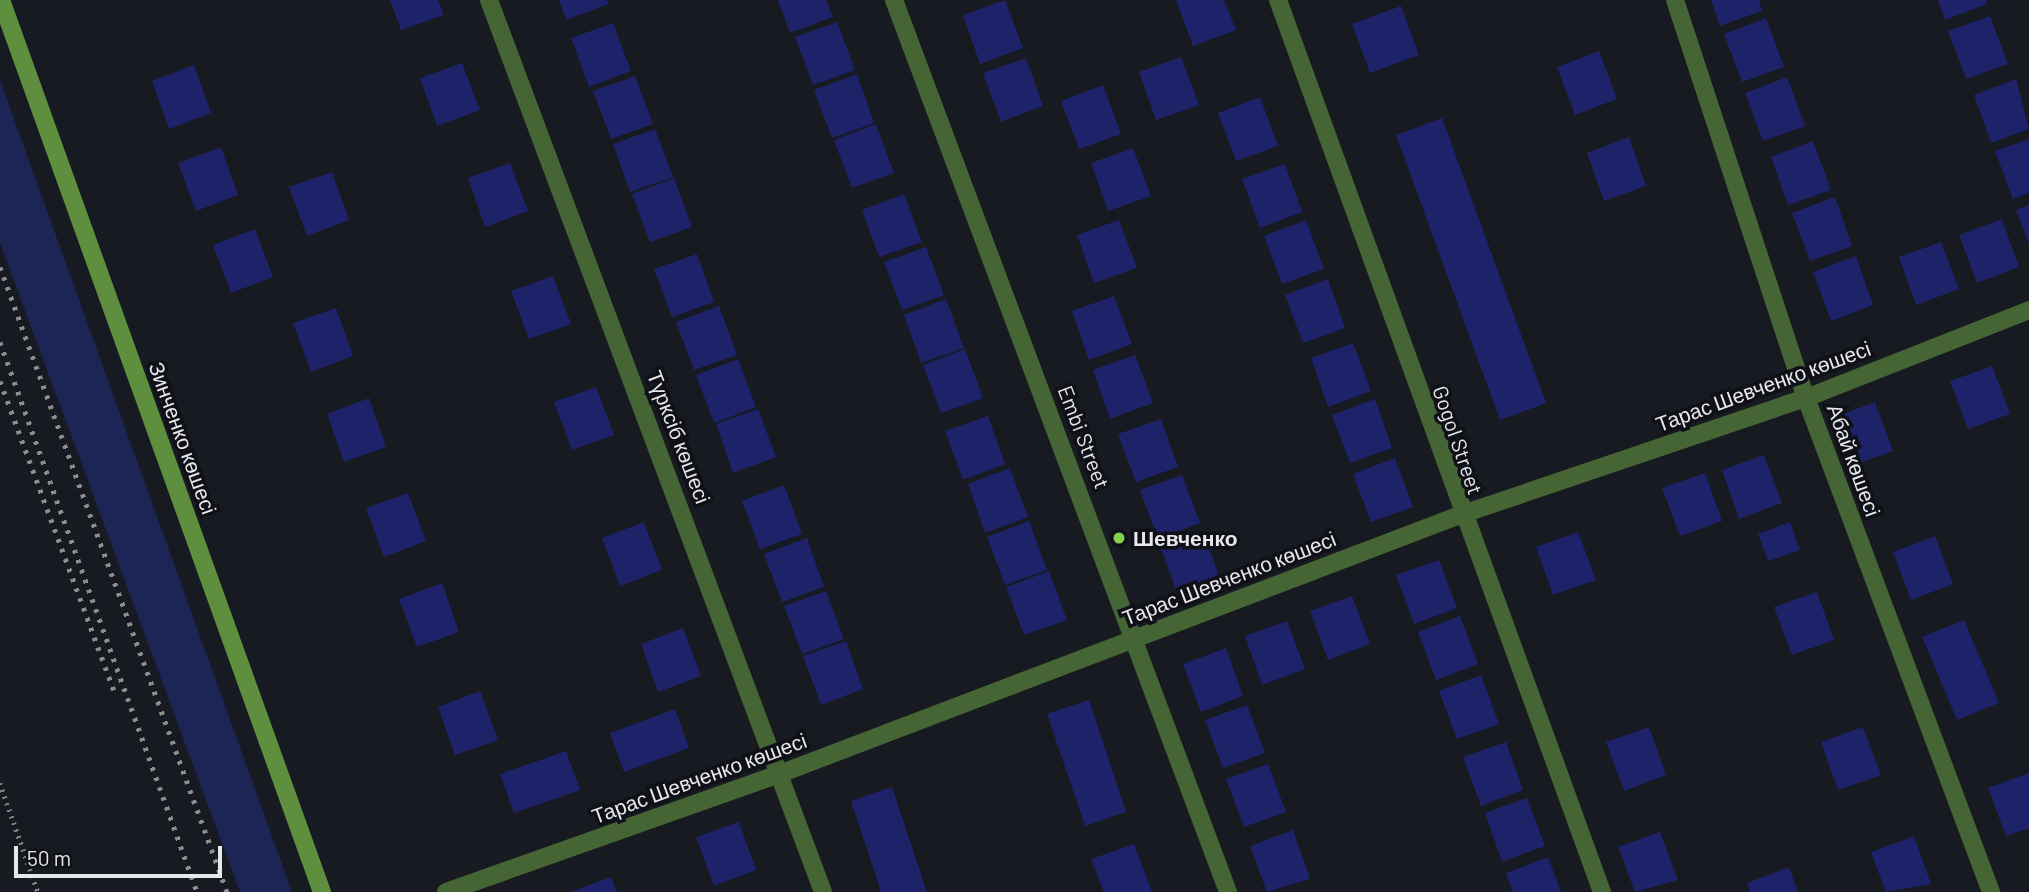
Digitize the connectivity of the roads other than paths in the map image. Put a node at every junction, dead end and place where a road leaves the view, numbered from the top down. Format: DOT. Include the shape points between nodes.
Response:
graph roads {
  1 [pos="1,0"];
  2 [pos="489,0"];
  3 [pos="894,0"];
  4 [pos="1278,0"];
  5 [pos="1675,0"];
  6 [pos="2029,310"];
  7 [pos="1806,398"];
  8 [pos="1460,514"];
  9 [pos="1136,638"];
  10 [pos="782,774"];
  11 [pos="322,892"];
  12 [pos="446,892"];
  13 [pos="823,892"];
  14 [pos="1228,892"];
  15 [pos="1602,892"];
  16 [pos="1990,892"];
  1 -- 11 [label="main road, Зинченко көшесі"];
  2 -- 10 [label="street, Түрксіб көшесі"];
  3 -- 9 [label="street, Embi Street"];
  4 -- 8 [label="street, Gogol Street"];
  5 -- 7 [label="street, Абай көшесі"];
  6 -- 7 [label="street, Тарас Шевченко көшесі"];
  7 -- 8 [label="street, Тарас Шевченко көшесі"];
  7 -- 16 [label="street, Абай көшесі"];
  8 -- 9 [label="street, Тарас Шевченко көшесі"];
  8 -- 15 [label="street, Gogol Street"];
  9 -- 10 [label="street, Тарас Шевченко көшесі"];
  9 -- 14 [label="street, Embi Street"];
  10 -- 12 [label="street, Тарас Шевченко көшесі"];
  10 -- 13 [label="street, Түрксіб көшесі"];
}
